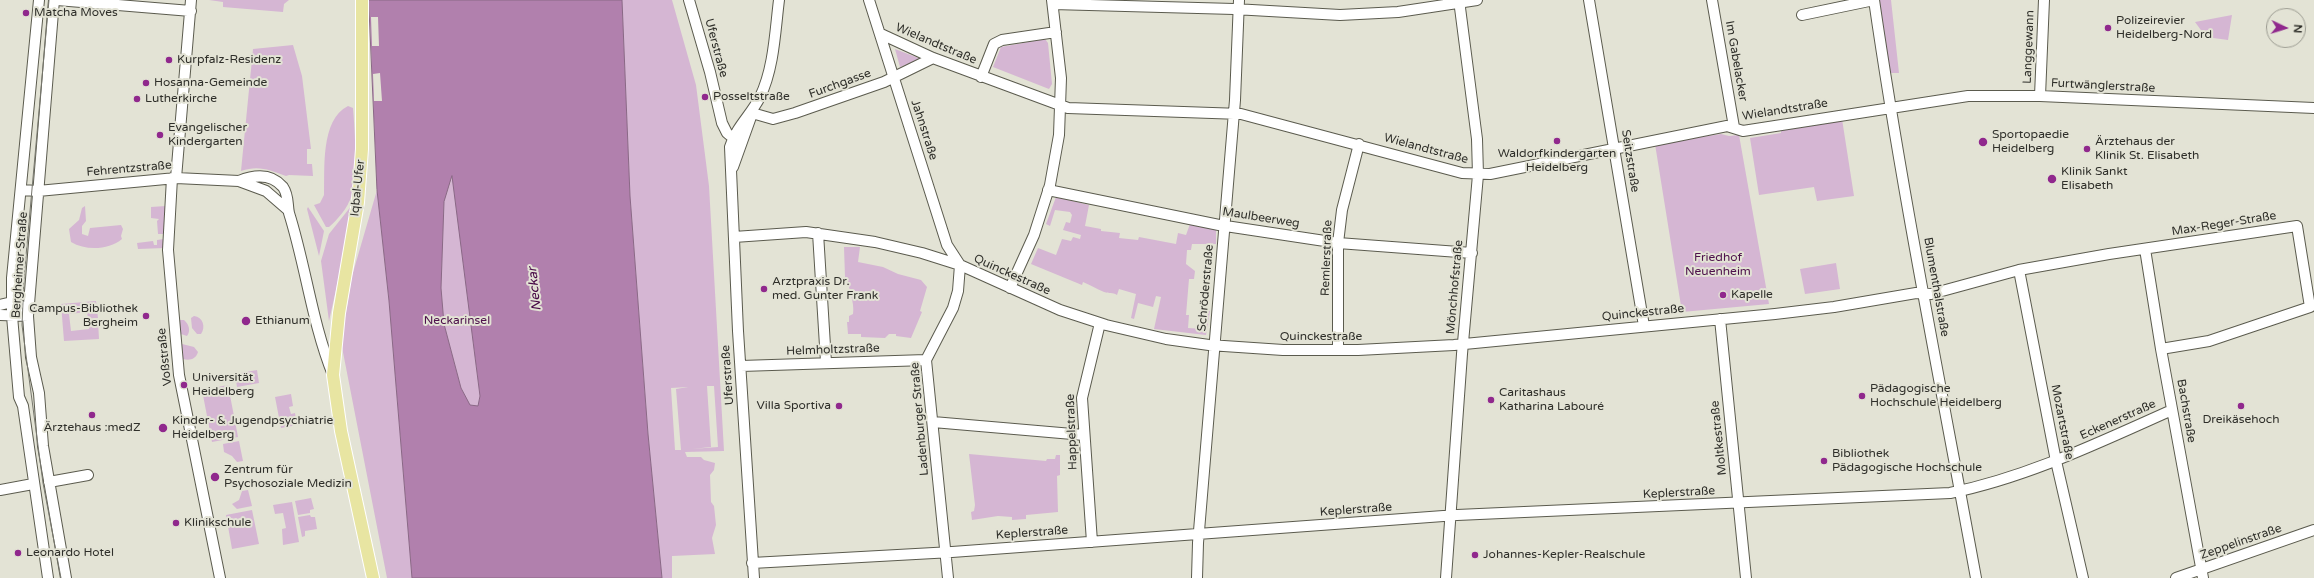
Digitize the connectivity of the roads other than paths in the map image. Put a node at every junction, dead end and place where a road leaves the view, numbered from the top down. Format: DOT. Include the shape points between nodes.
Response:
graph roads {
  1 [pos="39,0"];
  2 [pos="54,0"];
  3 [pos="57,0"];
  4 [pos="192,0"];
  5 [pos="362,0"];
  6 [pos="689,0"];
  7 [pos="779,0"];
  8 [pos="869,0"];
  9 [pos="1477,0"];
  10 [pos="1589,0"];
  11 [pos="1712,0"];
  12 [pos="1874,0"];
  13 [pos="2044,0"];
  14 [pos="1052,2"];
  15 [pos="1460,2"];
  16 [pos="1239,4"];
  17 [pos="190,11"];
  18 [pos="1802,15"];
  19 [pos="1056,32"];
  20 [pos="881,34"];
  21 [pos="933,58"];
  22 [pos="893,77"];
  23 [pos="981,77"];
  24 [pos="2040,96"];
  25 [pos="1061,105"];
  26 [pos="1892,107"];
  27 [pos="2314,108"];
  28 [pos="752,113"];
  29 [pos="1234,113"];
  30 [pos="1734,127"];
  31 [pos="733,138"];
  32 [pos="1359,144"];
  33 [pos="1614,148"];
  34 [pos="732,170"];
  35 [pos="1478,175"];
  36 [pos="174,178"];
  37 [pos="239,181"];
  38 [pos="21,190"];
  39 [pos="38,190"];
  40 [pos="1048,190"];
  41 [pos="288,210"];
  42 [pos="1224,225"];
  43 [pos="818,233"];
  44 [pos="734,237"];
  45 [pos="1338,243"];
  46 [pos="2145,249"];
  47 [pos="1472,253"];
  48 [pos="960,265"];
  49 [pos="2020,270"];
  50 [pos="1010,288"];
  51 [pos="1924,294"];
  52 [pos="12,302"];
  53 [pos="0,304"];
  54 [pos="0,315"];
  55 [pos="12,316"];
  56 [pos="28,316"];
  57 [pos="1720,318"];
  58 [pos="1100,324"];
  59 [pos="1644,326"];
  60 [pos="1463,343"];
  61 [pos="1214,345"];
  62 [pos="2161,349"];
  63 [pos="1338,350"];
  64 [pos="926,360"];
  65 [pos="826,362"];
  66 [pos="741,366"];
  67 [pos="333,375"];
  68 [pos="2172,410"];
  69 [pos="933,422"];
  70 [pos="1084,435"];
  71 [pos="2056,461"];
  72 [pos="88,475"];
  73 [pos="48,482"];
  74 [pos="33,484"];
  75 [pos="0,490"];
  76 [pos="1961,491"];
  77 [pos="1734,503"];
  78 [pos="1445,516"];
  79 [pos="2314,530"];
  80 [pos="1195,534"];
  81 [pos="1092,542"];
  82 [pos="945,552"];
  83 [pos="752,562"];
  84 [pos="2202,574"];
  85 [pos="372,576"];
  86 [pos="48,578"];
  87 [pos="66,578"];
  88 [pos="220,578"];
  89 [pos="754,578"];
  90 [pos="948,578"];
  91 [pos="1197,578"];
  92 [pos="1446,578"];
  93 [pos="1746,578"];
  94 [pos="1976,578"];
  95 [pos="2084,578"];
  96 [pos="2176,578"];
  1 -- 38 [label="street, Bergheimer Straße"];
  2 -- 39 [label="street, Bergheimer Straße"];
  3 -- 17 [label="street"];
  4 -- 17 [label="street, Voßstraße"];
  5 -- 67 [label="main road, Iqbal-Ufer" via="362,149 358,202 339,313"];
  6 -- 31 [label="street, Uferstraße" via="722,122 727,133"];
  7 -- 28 [label="street" via="770,66 765,86"];
  8 -- 20 [label="street, Jahnstraße"];
  9 -- 15 [label="street"];
  10 -- 33 [label="street, Seitzstraße"];
  11 -- 30 [label="street, Im Gabelacker"];
  12 -- 18 [label="street"];
  12 -- 26 [label="street, Blumenthalstraße"];
  13 -- 24 [label="street, Langgewann"];
  14 -- 16 [label="street"];
  14 -- 19 [label="street"];
  15 -- 16 [label="street" via="1398,12 1340,15"];
  15 -- 35 [label="street, Mönchhofstraße" via="1477,139"];
  16 -- 29 [label="street, Schröderstraße"];
  17 -- 36 [label="street, Voßstraße"];
  19 -- 23 [label="street, Wielandtstraße" via="1002,40 994,44"];
  19 -- 25 [label="street"];
  20 -- 21 [label="street, Wielandtstraße"];
  20 -- 22 [label="street, Jahnstraße"];
  21 -- 22 [label="street, Furchgasse"];
  21 -- 23 [label="street, Wielandtstraße"];
  22 -- 28 [label="street, Furchgasse" via="779,118 768,119"];
  22 -- 48 [label="street, Jahnstraße" via="947,245"];
  23 -- 25 [label="street, Wielandtstraße"];
  24 -- 26 [label="street, Furtwänglerstraße" via="1968,96"];
  24 -- 27 [label="street, Furtwänglerstraße"];
  25 -- 29 [label="street, Wielandtstraße" via="1068,108"];
  25 -- 40 [label="street" via="1059,135"];
  26 -- 30 [label="street, Wielandtstraße" via="1743,131"];
  26 -- 51 [label="street, Blumenthalstraße"];
  28 -- 31 [label="street"];
  28 -- 34 [label="street, Uferstraße"];
  29 -- 32 [label="street, Wielandtstraße"];
  29 -- 42 [label="street, Schröderstraße"];
  30 -- 33 [label="street, Wielandtstraße" via="1726,126"];
  31 -- 34 [label="street, Uferstraße" via="730,147"];
  32 -- 35 [label="street, Wielandtstraße" via="1432,166"];
  32 -- 45 [label="street, Remlerstraße" via="1342,210"];
  33 -- 35 [label="street, Wielandtstraße"];
  33 -- 59 [label="street, Seitzstraße"];
  34 -- 44 [label="street, Uferstraße"];
  35 -- 47 [label="street, Mönchhofstraße"];
  36 -- 37 [label="street, Fehrentzstraße"];
  36 -- 39 [label="street, Fehrentzstraße"];
  36 -- 88 [label="street, Voßstraße" via="168,250 179,371"];
  37 -- 41 [label="street, Fehrentzstraße" via="266,191"];
  37 -- 41 [label="street, Fehrentzstraße" via="259,176 273,179 286,194"];
  38 -- 39 [label="street, Fehrentzstraße"];
  38 -- 52 [label="street, Bergheimer Straße"];
  39 -- 56 [label="street, Bergheimer Straße"];
  40 -- 42 [label="street, Maulbeerweg"];
  40 -- 50 [label="street" via="1034,235"];
  41 -- 67 [label="street, Fehrentzstraße" via="304,266 320,345"];
  42 -- 45 [label="street, Maulbeerweg"];
  42 -- 61 [label="street, Schröderstraße"];
  43 -- 44 [label="street, Quinckestraße"];
  43 -- 48 [label="street, Quinckestraße" via="876,242"];
  43 -- 65 [label="street"];
  44 -- 66 [label="street, Uferstraße"];
  45 -- 47 [label="street, Maulbeerweg"];
  45 -- 63 [label="street, Remlerstraße"];
  46 -- 49 [label="street, Max-Reger-Straße"];
  46 -- 62 [label="street, Bachstraße"];
  46 -- 62 [label="street, Max-Reger-Straße" via="2297,226 2305,267 2310,307 2209,340"];
  47 -- 60 [label="street, Mönchhofstraße"];
  48 -- 50 [label="street, Quinckestraße"];
  48 -- 64 [label="street, Ladenburger Straße" via="953,308"];
  49 -- 51 [label="street, Max-Reger-Straße"];
  49 -- 71 [label="street, Mozartstraße"];
  50 -- 58 [label="street, Quinckestraße"];
  51 -- 57 [label="street, Quinckestraße" via="1916,293 1827,308"];
  51 -- 76 [label="street, Blumenthalstraße"];
  52 -- 53 [label="street"];
  52 -- 55 [label="street, Bergheimer Straße"];
  52 -- 56 [label="street" via="23,306"];
  54 -- 55 [label="street"];
  55 -- 56 [label="street"];
  55 -- 74 [label="street, Bergheimer Straße" via="19,397 23,406"];
  56 -- 73 [label="street, Bergheimer Straße"];
  57 -- 59 [label="street, Quinckestraße"];
  57 -- 77 [label="street, Moltkestraße"];
  58 -- 61 [label="street, Quinckestraße" via="1143,335"];
  58 -- 70 [label="street, Happelstraße" via="1084,386"];
  59 -- 60 [label="street, Quinckestraße"];
  60 -- 63 [label="street, Quinckestraße"];
  60 -- 78 [label="street, Mönchhofstraße"];
  61 -- 63 [label="street, Quinckestraße" via="1283,350"];
  61 -- 80 [label="street, Schröderstraße"];
  62 -- 68 [label="street, Bachstraße"];
  64 -- 65 [label="street, Helmholtzstraße"];
  64 -- 69 [label="street, Ladenburger Straße"];
  65 -- 66 [label="street, Helmholtzstraße"];
  66 -- 83 [label="street, Uferstraße"];
  67 -- 85 [label="main road, Iqbal-Ufer" via="341,431"];
  68 -- 71 [label="street, Eckenerstraße"];
  68 -- 84 [label="street, Bachstraße"];
  69 -- 70 [label="street"];
  69 -- 82 [label="street, Ladenburger Straße"];
  70 -- 81 [label="street, Happelstraße"];
  71 -- 76 [label="street, Eckenerstraße"];
  71 -- 95 [label="street, Mozartstraße"];
  72 -- 73 [label="street"];
  73 -- 87 [label="street, Bergheimer Straße"];
  74 -- 75 [label="street"];
  74 -- 86 [label="street, Bergheimer Straße"];
  76 -- 77 [label="street, Keplerstraße"];
  76 -- 94 [label="street, Blumenthalstraße"];
  77 -- 78 [label="street, Keplerstraße"];
  77 -- 93 [label="street, Moltkestraße"];
  78 -- 80 [label="street, Keplerstraße"];
  78 -- 92 [label="street, Mönchhofstraße"];
  79 -- 84 [label="street, Zeppelinstraße"];
  80 -- 81 [label="street, Keplerstraße"];
  80 -- 91 [label="street, Schröderstraße"];
  81 -- 82 [label="street, Keplerstraße"];
  82 -- 83 [label="street, Keplerstraße"];
  82 -- 90 [label="street, Ladenburger Straße"];
  83 -- 89 [label="street, Uferstraße"];
  84 -- 96 [label="street, Zeppelinstraße"];
}
